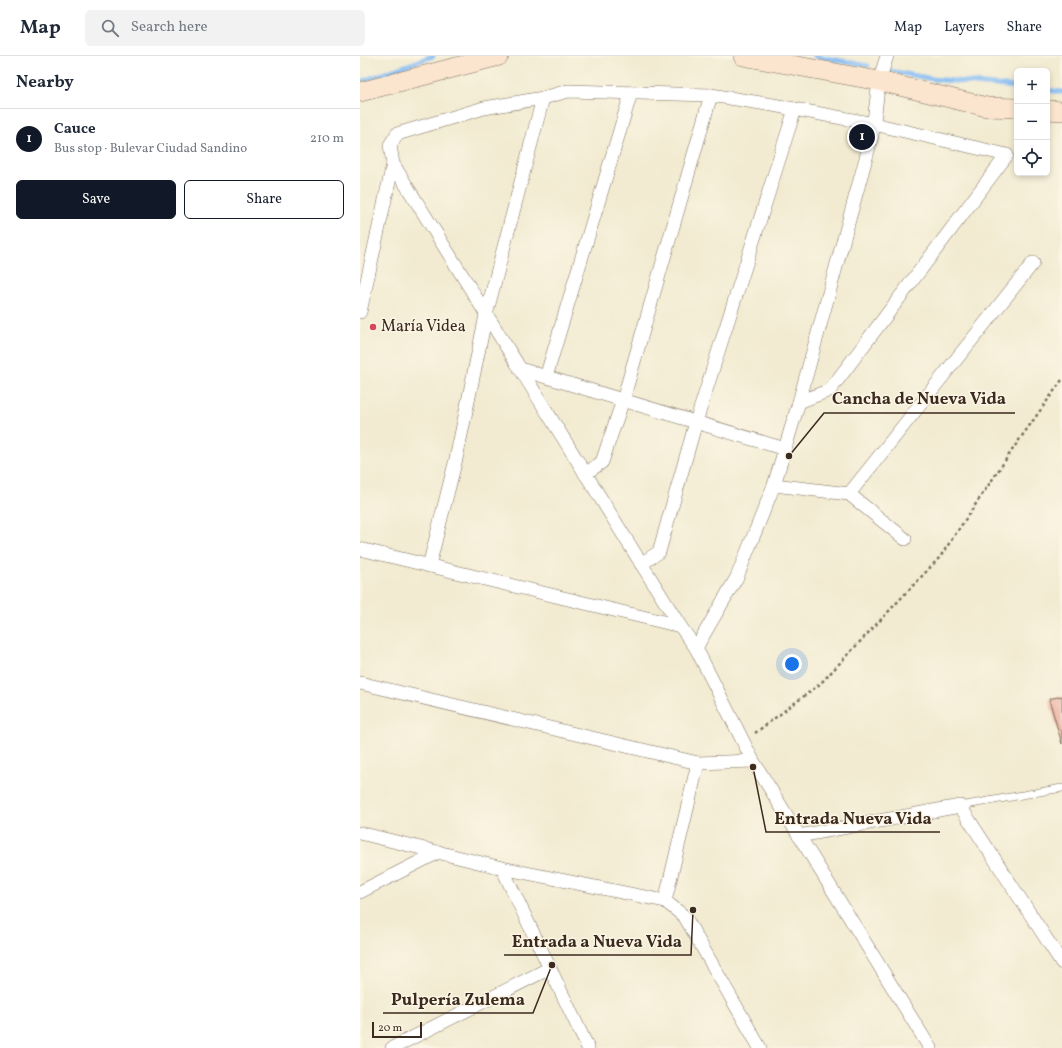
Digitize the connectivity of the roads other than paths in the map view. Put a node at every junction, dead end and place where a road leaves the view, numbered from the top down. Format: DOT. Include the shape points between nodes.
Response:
graph roads {
  1 [pos="499,56"];
  2 [pos="743,56"];
  3 [pos="887,56"];
  4 [pos="879,81"];
  5 [pos="360,92"];
  6 [pos="631,93"];
  7 [pos="710,95"];
  8 [pos="543,98"];
  9 [pos="1014,108"];
  10 [pos="795,109"];
  11 [pos="1050,110"];
  12 [pos="1062,111"];
  13 [pos="874,124"];
  14 [pos="393,164"];
  15 [pos="1033,263"];
  16 [pos="360,312"];
  17 [pos="486,315"];
  18 [pos="520,369"];
  19 [pos="546,377"];
  20 [pos="623,400"];
  21 [pos="799,402"];
  22 [pos="696,422"];
  23 [pos="785,449"];
  24 [pos="585,474"];
  25 [pos="774,485"];
  26 [pos="849,494"];
  27 [pos="905,539"];
  28 [pos="360,549"];
  29 [pos="641,564"];
  30 [pos="429,566"];
  31 [pos="680,626"];
  32 [pos="696,648"];
  33 [pos="360,683"];
  34 [pos="753,760"];
  35 [pos="698,762"];
  36 [pos="1062,788"];
  37 [pos="960,806"];
  38 [pos="360,833"];
  39 [pos="799,836"];
  40 [pos="440,852"];
  41 [pos="502,868"];
  42 [pos="360,892"];
  43 [pos="665,902"];
  44 [pos="1062,963"];
  45 [pos="550,968"];
  46 [pos="392,1048"];
  47 [pos="588,1048"];
  48 [pos="760,1048"];
  49 [pos="930,1048"];
  1 -- 5 [label="street"];
  2 -- 4 [label="street"];
  3 -- 4 [label="street"];
  4 -- 9 [label="street" via="986,107"];
  4 -- 13 [label="street"];
  6 -- 7 [label="street"];
  6 -- 8 [label="street" via="568,91"];
  6 -- 19 [label="street"];
  7 -- 10 [label="street"];
  7 -- 20 [label="street"];
  8 -- 14 [label="street" via="484,108 397,134 390,145"];
  8 -- 17 [label="street"];
  10 -- 13 [label="street"];
  10 -- 22 [label="street"];
  11 -- 12 [label="street"];
  13 -- 21 [label="street"];
  13 -- 21 [label="street" via="1007,155 830,390"];
  14 -- 16 [label="street"];
  14 -- 17 [label="street"];
  15 -- 26 [label="street"];
  17 -- 18 [label="street"];
  17 -- 30 [label="street" via="456,459"];
  18 -- 19 [label="street"];
  18 -- 24 [label="street"];
  19 -- 20 [label="street"];
  20 -- 22 [label="street"];
  20 -- 24 [label="street" via="602,462"];
  21 -- 23 [label="street"];
  22 -- 23 [label="street"];
  22 -- 29 [label="street" via="659,552"];
  23 -- 25 [label="street"];
  24 -- 29 [label="street"];
  25 -- 26 [label="street"];
  25 -- 32 [label="street" via="738,577"];
  26 -- 27 [label="street"];
  28 -- 30 [label="street"];
  29 -- 31 [label="street"];
  30 -- 31 [label="street"];
  31 -- 32 [label="street"];
  32 -- 34 [label="street"];
  33 -- 35 [label="street"];
  34 -- 35 [label="street"];
  34 -- 39 [label="street"];
  35 -- 43 [label="street"];
  36 -- 37 [label="lane"];
  37 -- 39 [label="street"];
  37 -- 44 [label="street"];
  38 -- 40 [label="street"];
  39 -- 49 [label="street"];
  40 -- 41 [label="street"];
  40 -- 42 [label="street"];
  41 -- 43 [label="street"];
  41 -- 45 [label="street"];
  43 -- 48 [label="street" via="685,917"];
  45 -- 46 [label="street"];
  45 -- 47 [label="street"];
}
